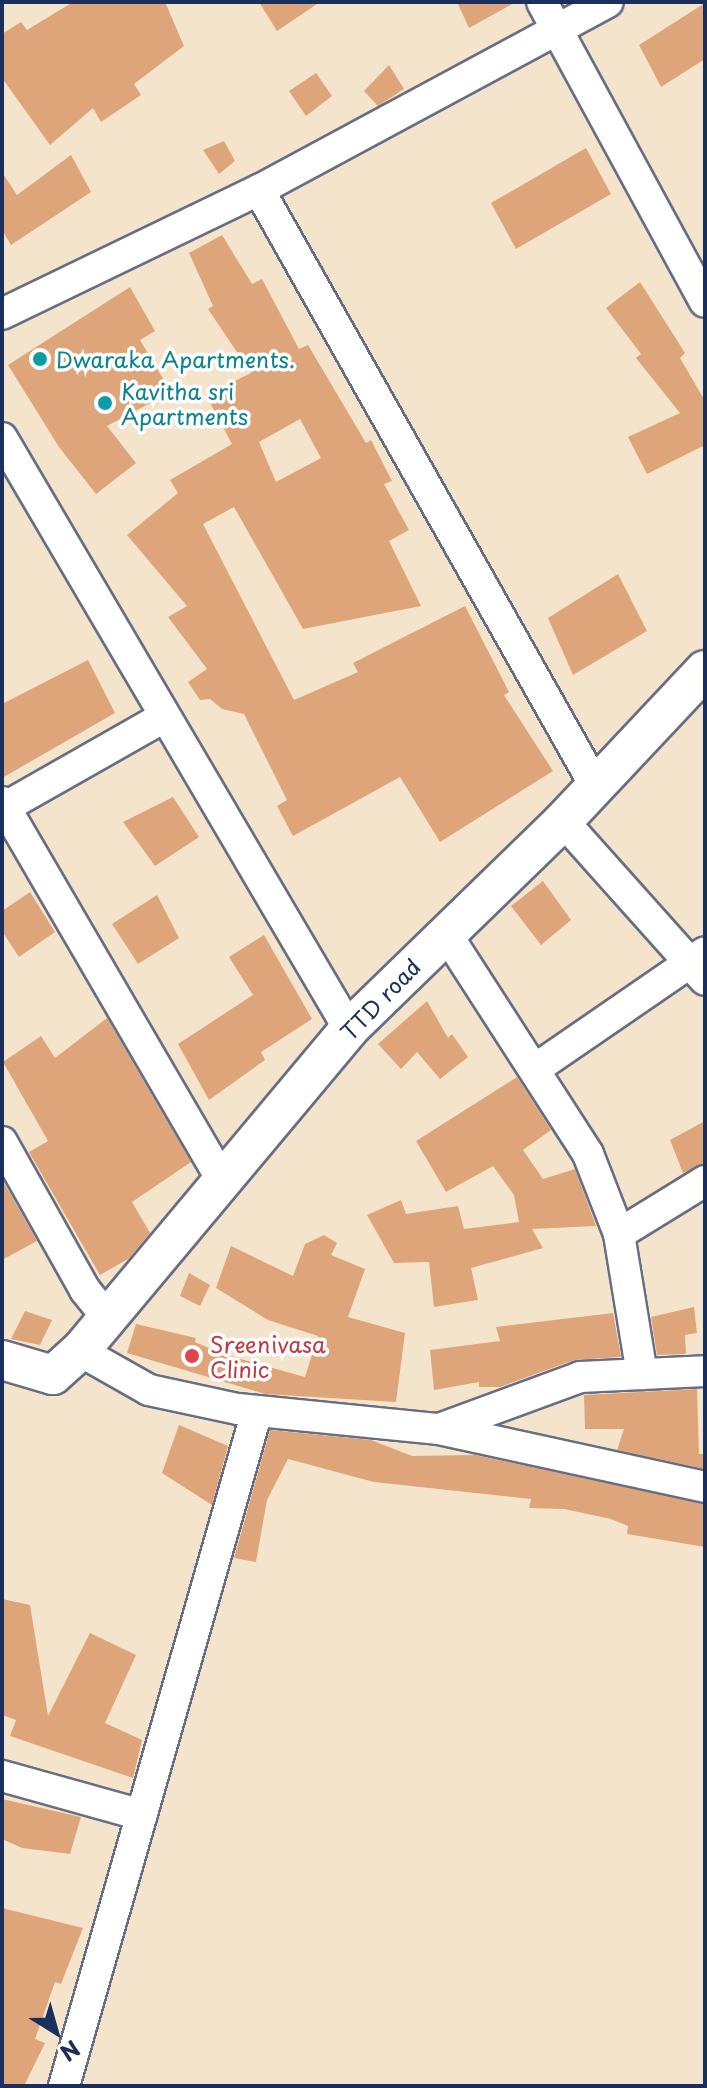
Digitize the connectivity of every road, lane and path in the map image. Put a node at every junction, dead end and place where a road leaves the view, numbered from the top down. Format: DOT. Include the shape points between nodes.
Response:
graph roads {
  1 [pos="542,2"];
  2 [pos="608,2"];
  3 [pos="556,30"];
  4 [pos="259,190"];
  5 [pos="705,302"];
  6 [pos="2,314"];
  7 [pos="2,438"];
  8 [pos="705,670"];
  9 [pos="162,718"];
  10 [pos="596,787"];
  11 [pos="3,806"];
  12 [pos="563,821"];
  13 [pos="445,932"];
  14 [pos="701,964"];
  15 [pos="349,1029"];
  16 [pos="535,1069"];
  17 [pos="2,1142"];
  18 [pos="705,1181"];
  19 [pos="224,1183"];
  20 [pos="619,1234"];
  21 [pos="107,1317"];
  22 [pos="80,1351"];
  23 [pos="2,1360"];
  24 [pos="705,1371"];
  25 [pos="642,1374"];
  26 [pos="257,1411"];
  27 [pos="439,1429"];
  28 [pos="705,1487"];
  29 [pos="2,1776"];
  30 [pos="142,1815"];
  31 [pos="64,2086"];
  1 -- 3 [label="street"];
  2 -- 3 [label="street"];
  3 -- 4 [label="street"];
  3 -- 5 [label="street"];
  4 -- 6 [label="street"];
  4 -- 10 [label="street"];
  7 -- 9 [label="street"];
  8 -- 10 [label="street, TTD road"];
  9 -- 11 [label="street"];
  9 -- 15 [label="street"];
  10 -- 12 [label="street, TTD road"];
  11 -- 19 [label="street"];
  12 -- 13 [label="street, TTD road"];
  12 -- 14 [label="street"];
  13 -- 15 [label="street, TTD road"];
  13 -- 16 [label="street"];
  14 -- 16 [label="street"];
  15 -- 19 [label="street, TTD road"];
  16 -- 20 [label="street" via="588,1154"];
  17 -- 21 [label="street" via="85,1290"];
  18 -- 20 [label="street"];
  19 -- 21 [label="street, TTD road"];
  20 -- 25 [label="street"];
  21 -- 22 [label="street, TTD road"];
  22 -- 23 [label="street, TTD road" via="53,1375"];
  22 -- 26 [label="street" via="149,1390"];
  24 -- 25 [label="street"];
  25 -- 27 [label="street" via="580,1377"];
  26 -- 27 [label="street"];
  26 -- 30 [label="street"];
  27 -- 28 [label="street"];
  29 -- 30 [label="street"];
  30 -- 31 [label="street"];
}
